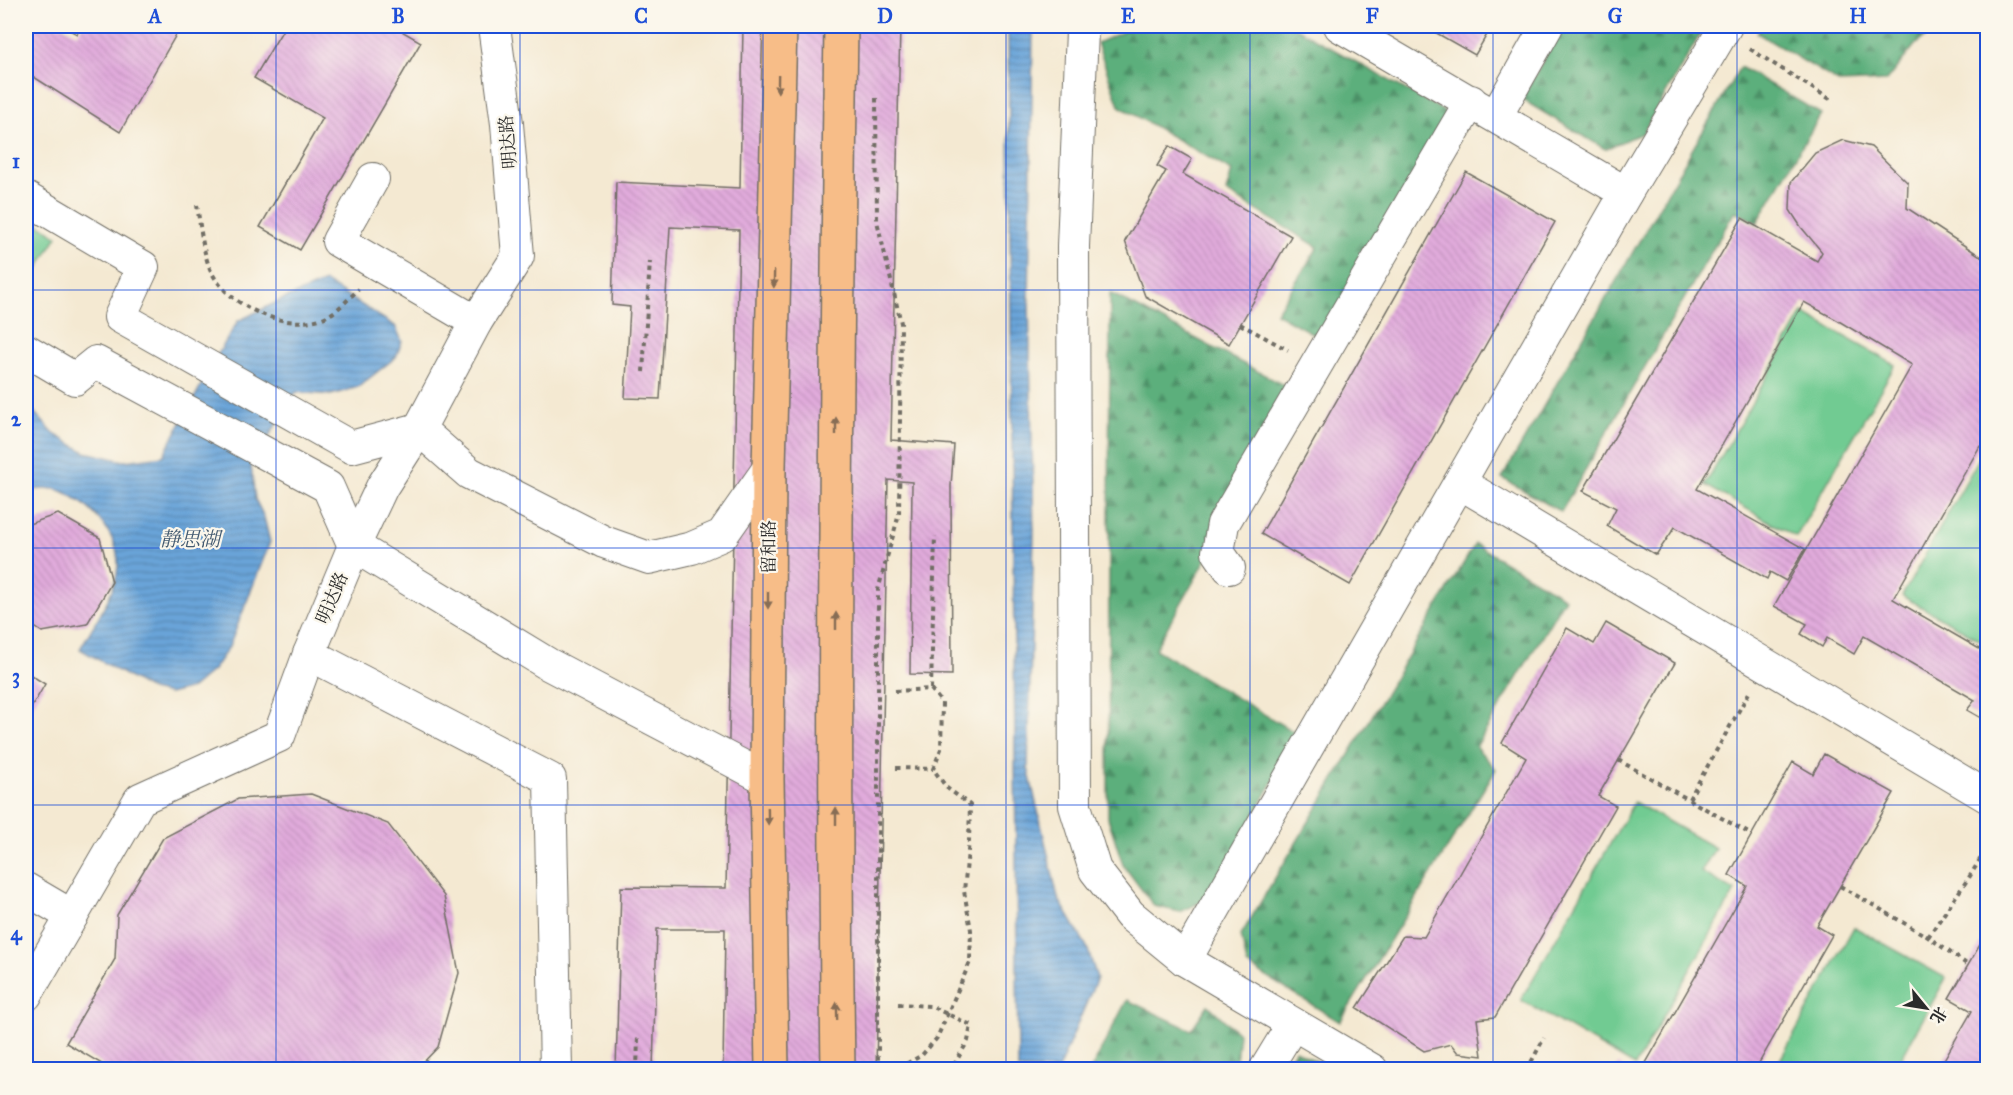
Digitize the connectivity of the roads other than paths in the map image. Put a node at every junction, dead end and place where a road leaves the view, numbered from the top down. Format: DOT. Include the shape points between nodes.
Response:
graph roads {
  1 [pos="494,26"];
  2 [pos="780,26"];
  3 [pos="841,26"];
  4 [pos="1085,26"];
  5 [pos="1340,26"];
  6 [pos="1547,26"];
  7 [pos="1724,29"];
  8 [pos="1483,109"];
  9 [pos="373,179"];
  10 [pos="1626,193"];
  11 [pos="26,198"];
  12 [pos="476,322"];
  13 [pos="26,350"];
  14 [pos="419,429"];
  15 [pos="769,468"];
  16 [pos="1460,483"];
  17 [pos="354,546"];
  18 [pos="1229,568"];
  19 [pos="309,654"];
  20 [pos="767,779"];
  21 [pos="1988,796"];
  22 [pos="26,889"];
  23 [pos="72,916"];
  24 [pos="1185,960"];
  25 [pos="26,995"];
  26 [pos="1293,1024"];
  27 [pos="556,1070"];
  28 [pos="772,1070"];
  29 [pos="838,1070"];
  30 [pos="1265,1070"];
  31 [pos="1372,1070"];
  1 -- 12 [label="street, 明达路" via="518,256"];
  2 -- 15 [label="main road, 留和路, one-way"];
  29 -- 3 [label="main road, one-way" via="836,355"];
  4 -- 24 [label="street" via="1073,246 1075,807 1095,870 1130,915"];
  5 -- 8 [label="street"];
  6 -- 8 [label="street"];
  7 -- 10 [label="street"];
  8 -- 10 [label="street"];
  8 -- 18 [label="street" via="1223,524 1218,552"];
  9 -- 12 [label="street" via="338,241"];
  10 -- 16 [label="street"];
  11 -- 14 [label="street" via="143,267 120,317 351,447"];
  12 -- 14 [label="street, 明达路"];
  13 -- 17 [label="street" via="75,379 96,362 328,487"];
  14 -- 15 [label="street" via="469,473 604,542 649,558 692,548 722,535"];
  14 -- 17 [label="street, 明达路" via="382,487"];
  15 -- 20 [label="main road, 留和路, one-way"];
  16 -- 21 [label="street"];
  16 -- 24 [label="street" via="1356,637"];
  17 -- 19 [label="street, 明达路"];
  17 -- 20 [label="street" via="548,664"];
  19 -- 23 [label="street, 明达路" via="279,735 140,799"];
  19 -- 27 [label="street" via="550,779"];
  20 -- 28 [label="main road, 留和路, one-way"];
  22 -- 23 [label="street"];
  23 -- 25 [label="street, 明达路"];
  24 -- 26 [label="street"];
  26 -- 30 [label="street"];
  26 -- 31 [label="street"];
}
